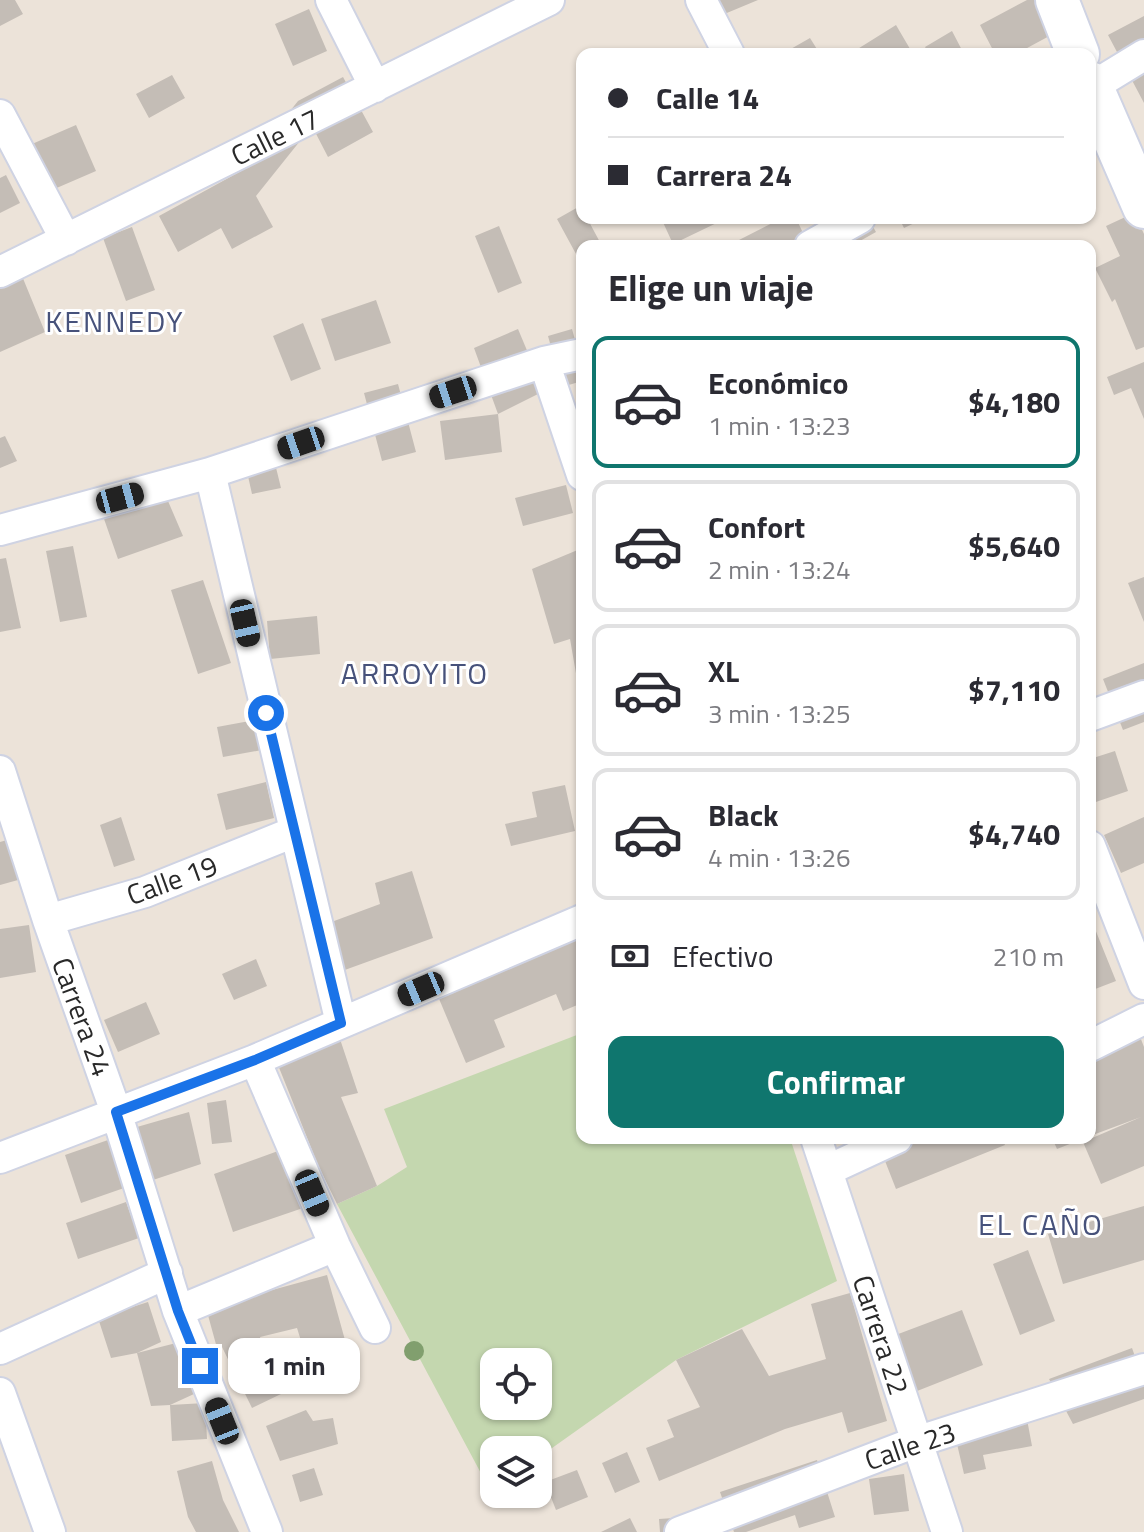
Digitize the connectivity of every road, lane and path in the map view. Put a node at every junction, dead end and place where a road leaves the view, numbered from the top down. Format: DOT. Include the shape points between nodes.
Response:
graph roads {
  1 [pos="331,0"];
  2 [pos="549,0"];
  3 [pos="701,0"];
  4 [pos="1057,0"];
  5 [pos="726,48"];
  6 [pos="1075,48"];
  7 [pos="1144,55"];
  8 [pos="1096,74"];
  9 [pos="375,87"];
  10 [pos="1096,98"];
  11 [pos="0,115"];
  12 [pos="1144,207"];
  13 [pos="847,224"];
  14 [pos="820,237"];
  15 [pos="66,240"];
  16 [pos="0,272"];
  17 [pos="576,355"];
  18 [pos="544,362"];
  19 [pos="576,457"];
  20 [pos="210,473"];
  21 [pos="0,530"];
  22 [pos="1144,696"];
  23 [pos="1096,714"];
  24 [pos="0,771"];
  25 [pos="294,832"];
  26 [pos="1096,861"];
  27 [pos="48,920"];
  28 [pos="576,923"];
  29 [pos="1144,984"];
  30 [pos="1144,1019"];
  31 [pos="341,1023"];
  32 [pos="1096,1043"];
  33 [pos="255,1060"];
  34 [pos="116,1112"];
  35 [pos="818,1144"];
  36 [pos="884,1144"];
  37 [pos="0,1158"];
  38 [pos="828,1170"];
  39 [pos="335,1246"];
  40 [pos="167,1273"];
  41 [pos="178,1311"];
  42 [pos="375,1328"];
  43 [pos="0,1349"];
  44 [pos="1144,1369"];
  45 [pos="0,1393"];
  46 [pos="916,1442"];
  47 [pos="50,1532"];
  48 [pos="267,1532"];
  49 [pos="680,1532"];
  50 [pos="947,1532"];
  1 -- 9 [label="street"];
  2 -- 9 [label="street, Calle 17"];
  3 -- 5 [label="street"];
  4 -- 6 [label="street"];
  7 -- 8 [label="street"];
  9 -- 15 [label="street, Calle 17"];
  10 -- 12 [label="street"];
  11 -- 15 [label="street"];
  13 -- 14 [label="street"];
  15 -- 16 [label="street, Calle 17"];
  17 -- 18 [label="street"];
  18 -- 19 [label="street"];
  18 -- 20 [label="street"];
  20 -- 21 [label="street"];
  20 -- 25 [label="street"];
  22 -- 23 [label="street"];
  24 -- 27 [label="street, Carrera 24"];
  25 -- 27 [label="street, Calle 19" via="145,892"];
  25 -- 31 [label="street"];
  26 -- 29 [label="street"];
  27 -- 34 [label="street, Carrera 24"];
  28 -- 31 [label="street"];
  30 -- 32 [label="street"];
  31 -- 33 [label="street"];
  33 -- 34 [label="street"];
  33 -- 39 [label="street"];
  34 -- 37 [label="street"];
  34 -- 40 [label="street, Carrera 24"];
  35 -- 38 [label="street, Carrera 22"];
  36 -- 38 [label="street"];
  38 -- 46 [label="street, Carrera 22"];
  39 -- 41 [label="street"];
  39 -- 42 [label="street"];
  40 -- 41 [label="street, Carrera 24"];
  40 -- 43 [label="street"];
  41 -- 48 [label="street, Carrera 24"];
  44 -- 46 [label="street, Calle 23"];
  45 -- 47 [label="street"];
  46 -- 49 [label="street, Calle 23"];
  46 -- 50 [label="street, Carrera 22"];
}
